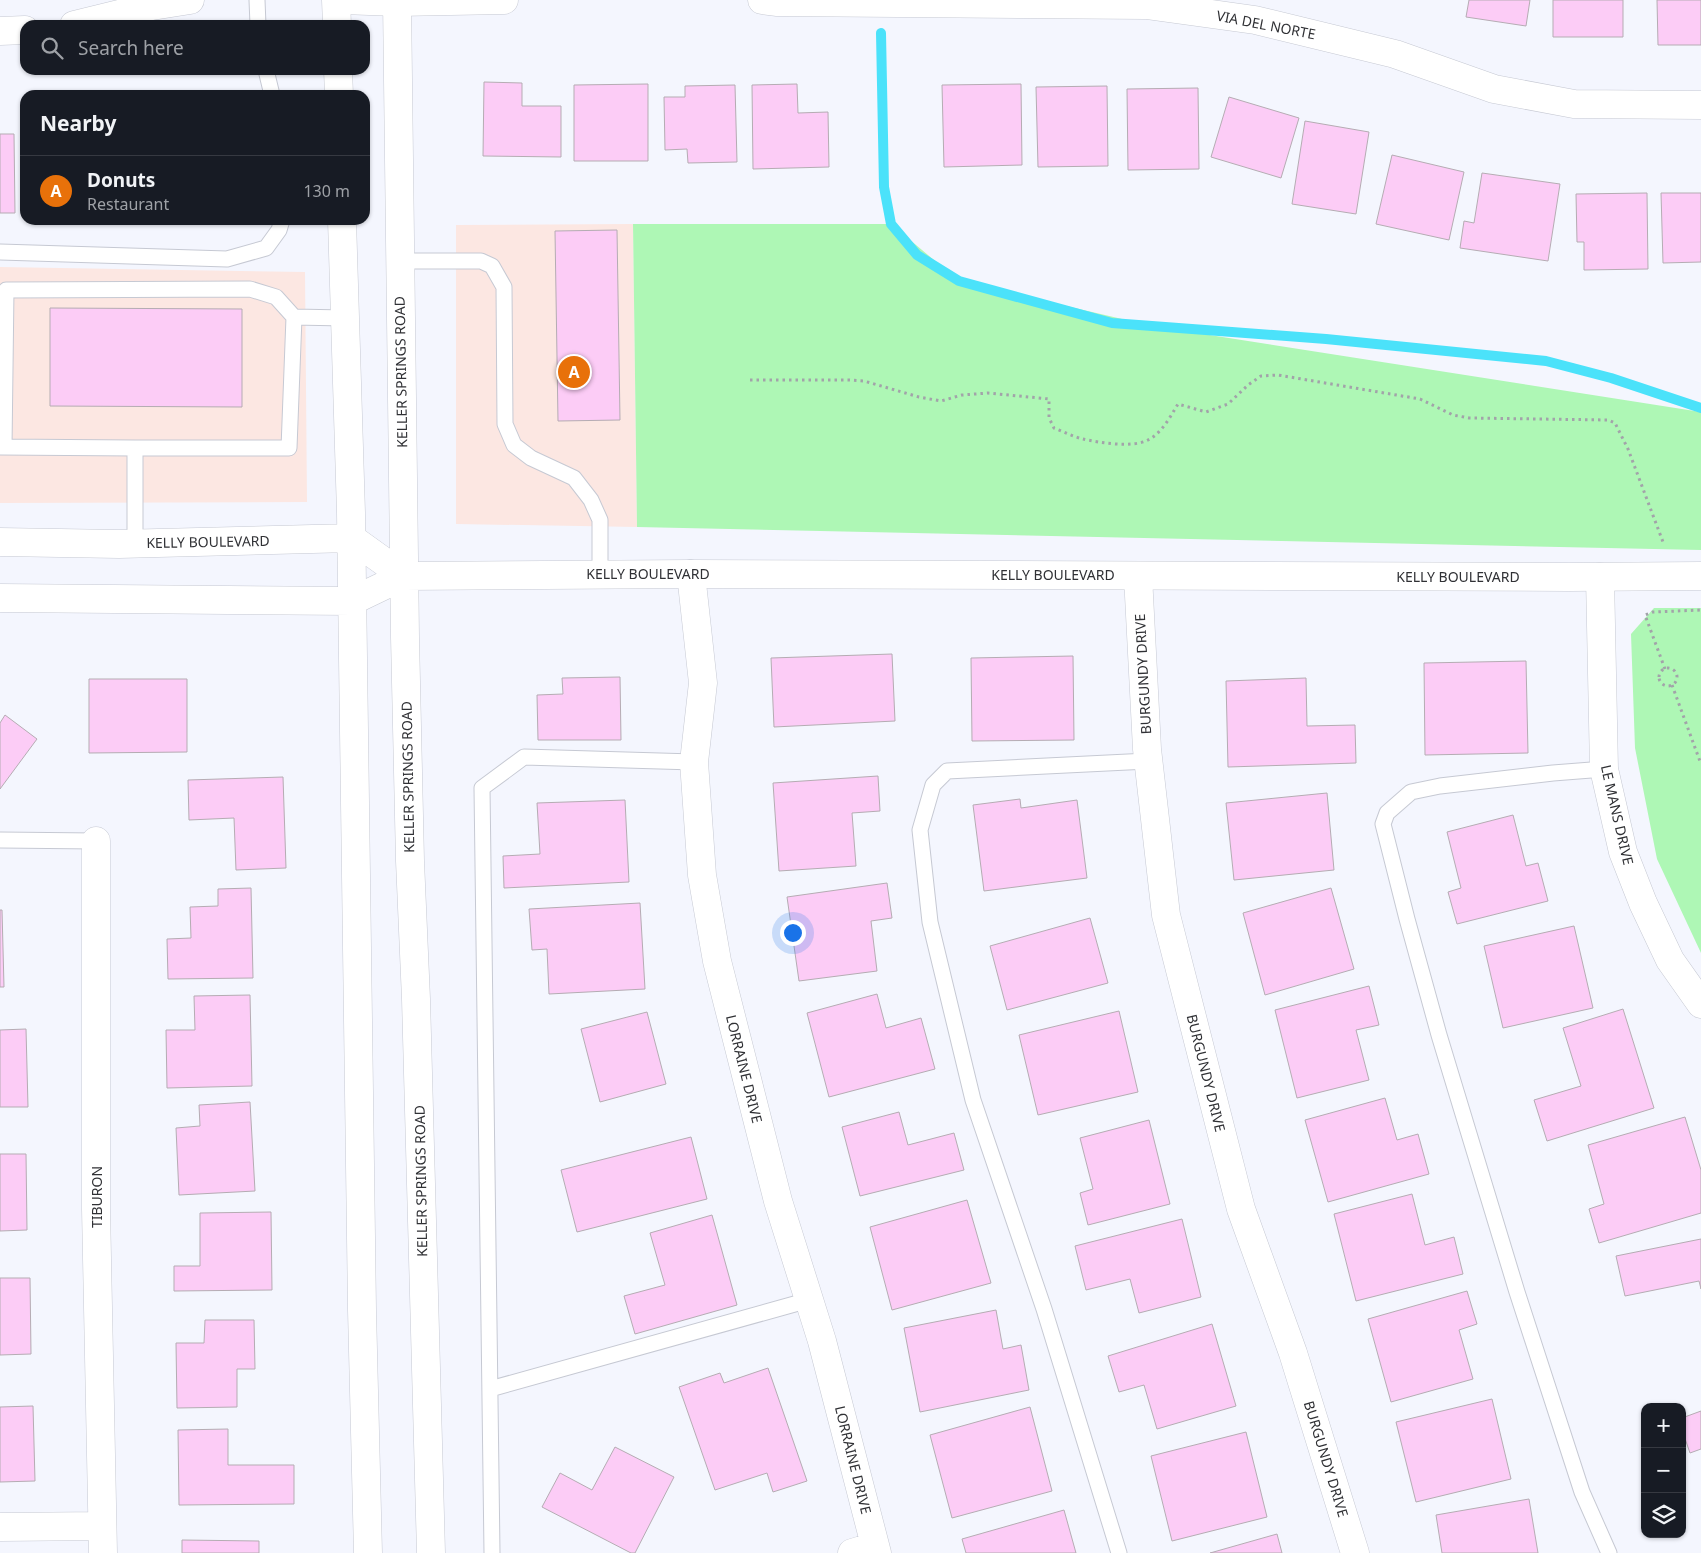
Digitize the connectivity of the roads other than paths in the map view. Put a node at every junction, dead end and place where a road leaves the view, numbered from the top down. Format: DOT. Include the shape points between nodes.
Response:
graph roads {
  1 [pos="190,0"];
  2 [pos="257,0"];
  3 [pos="336,0"];
  4 [pos="342,0"];
  5 [pos="504,0"];
  6 [pos="762,0"];
  7 [pos="397,1"];
  8 [pos="1146,3"];
  9 [pos="95,20"];
  10 [pos="258,20"];
  11 [pos="337,20"];
  12 [pos="20,30"];
  13 [pos="0,31"];
  14 [pos="267,75"];
  15 [pos="338,75"];
  16 [pos="271,90"];
  17 [pos="339,90"];
  18 [pos="1701,105"];
  19 [pos="280,225"];
  20 [pos="342,225"];
  21 [pos="0,252"];
  22 [pos="400,261"];
  23 [pos="294,317"];
  24 [pos="345,318"];
  25 [pos="2,447"];
  26 [pos="136,448"];
  27 [pos="351,538"];
  28 [pos="0,542"];
  29 [pos="135,544"];
  30 [pos="600,574"];
  31 [pos="691,574"];
  32 [pos="404,576"];
  33 [pos="1138,576"];
  34 [pos="1701,576"];
  35 [pos="1600,577"];
  36 [pos="0,598"];
  37 [pos="352,601"];
  38 [pos="1148,761"];
  39 [pos="694,762"];
  40 [pos="1604,770"];
  41 [pos="0,840"];
  42 [pos="96,841"];
  43 [pos="1701,1004"];
  44 [pos="809,1300"];
  45 [pos="490,1389"];
  46 [pos="102,1526"];
  47 [pos="0,1527"];
  48 [pos="868,1551"];
  49 [pos="103,1553"];
  50 [pos="368,1553"];
  51 [pos="431,1553"];
  52 [pos="492,1553"];
  53 [pos="1119,1553"];
  54 [pos="1355,1553"];
  55 [pos="1609,1553"];
  1 -- 9 [label="street"];
  2 -- 10 [label="lane"];
  3 -- 11 [label="street"];
  4 -- 7 [label="street"];
  5 -- 7 [label="street"];
  6 -- 8 [label="street, VIA DEL NORTE"];
  7 -- 22 [label="street, KELLER SPRINGS ROAD"];
  8 -- 18 [label="street, VIA DEL NORTE" via="1255,20 1395,54 1494,89 1574,104"];
  12 -- 13 [label="street"];
  14 -- 16 [label="lane"];
  15 -- 17 [label="street"];
  19 -- 21 [label="lane" via="266,248 227,259"];
  20 -- 24 [label="street"];
  22 -- 30 [label="lane" via="480,261 492,266 504,286 505,424 514,444 531,458 574,478 591,500 600,520"];
  22 -- 32 [label="street, KELLER SPRINGS ROAD"];
  23 -- 24 [label="lane"];
  23 -- 25 [label="lane" via="276,297 250,289 6,290"];
  23 -- 26 [label="lane" via="289,448"];
  24 -- 27 [label="street"];
  25 -- 26 [label="lane"];
  26 -- 29 [label="lane"];
  27 -- 29 [label="street, KELLY BOULEVARD"];
  27 -- 32 [label="street"];
  27 -- 37 [label="street"];
  28 -- 29 [label="street, KELLY BOULEVARD"];
  30 -- 31 [label="street, KELLY BOULEVARD"];
  30 -- 32 [label="street, KELLY BOULEVARD"];
  31 -- 33 [label="street, KELLY BOULEVARD"];
  31 -- 39 [label="street, LORRAINE DRIVE" via="702,683"];
  32 -- 37 [label="street, KELLY BOULEVARD"];
  32 -- 51 [label="street, KELLER SPRINGS ROAD"];
  33 -- 35 [label="street, KELLY BOULEVARD"];
  33 -- 38 [label="street, BURGUNDY DRIVE"];
  34 -- 35 [label="street, KELLY BOULEVARD"];
  35 -- 40 [label="street, LE MANS DRIVE"];
  36 -- 37 [label="street, KELLY BOULEVARD"];
  37 -- 50 [label="street"];
  38 -- 53 [label="lane" via="947,771 933,785 920,830 930,922 973,1100 1044,1309"];
  38 -- 54 [label="street, BURGUNDY DRIVE" via="1166,915 1241,1209 1292,1353"];
  39 -- 44 [label="street, LORRAINE DRIVE" via="702,875 717,962 778,1201"];
  39 -- 45 [label="lane" via="524,757 482,788"];
  40 -- 43 [label="street, LE MANS DRIVE" via="1623,852 1643,903 1670,960"];
  40 -- 55 [label="lane" via="1552,773 1411,792 1387,813 1383,824 1439,1035 1514,1283 1582,1492"];
  41 -- 42 [label="lane"];
  42 -- 46 [label="street, TIBURON" via="96,1209"];
  44 -- 45 [label="lane"];
  44 -- 48 [label="street, LORRAINE DRIVE" via="822,1342"];
  45 -- 52 [label="lane"];
  46 -- 47 [label="street"];
  46 -- 49 [label="street, TIBURON"];
}
